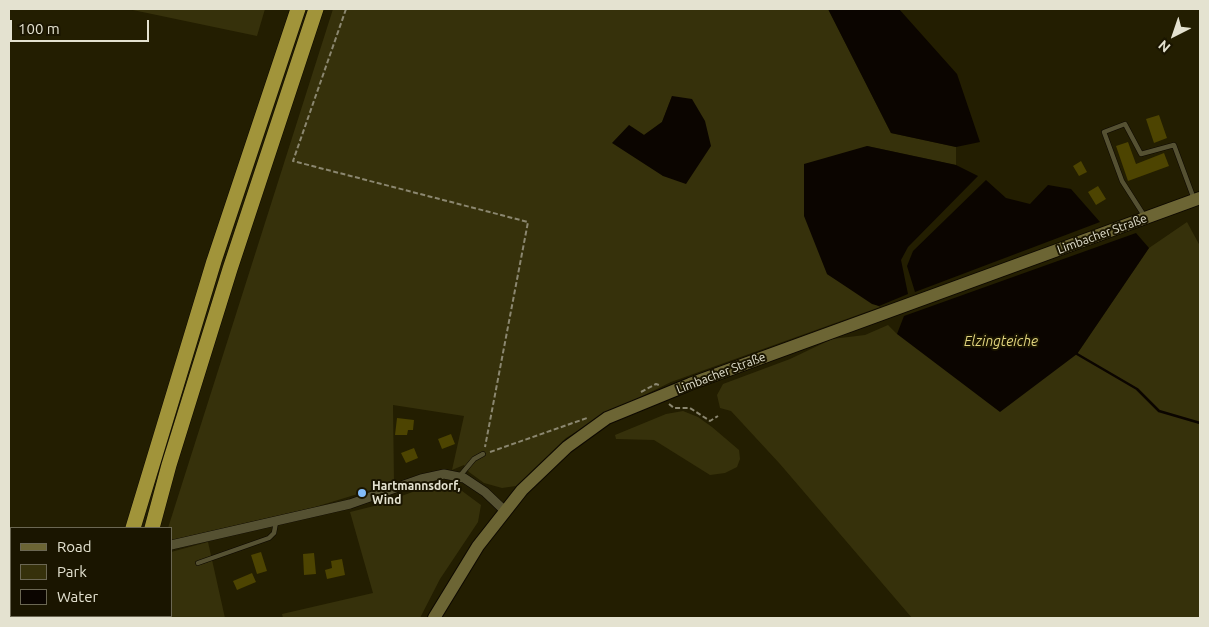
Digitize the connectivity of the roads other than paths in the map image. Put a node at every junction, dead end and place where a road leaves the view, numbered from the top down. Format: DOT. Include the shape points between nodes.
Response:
graph roads {
  1 [pos="298,9"];
  2 [pos="316,9"];
  3 [pos="1197,199"];
  4 [pos="1146,218"];
  5 [pos="483,454"];
  6 [pos="459,477"];
  7 [pos="505,511"];
  8 [pos="276,522"];
  9 [pos="153,525"];
  10 [pos="134,527"];
  11 [pos="172,545"];
  12 [pos="198,563"];
  13 [pos="434,618"];
  1 -- 10 [label="highway" via="214,261"];
  2 -- 9 [label="highway" via="230,269"];
  3 -- 4 [label="main road, Limbacher Straße"];
  3 -- 4 [label="lane" via="1174,145 1141,154 1125,124 1104,132 1122,181"];
  4 -- 7 [label="main road, Limbacher Straße" via="607,418 545,466"];
  5 -- 6 [label="lane" via="474,459"];
  6 -- 7 [label="street" via="485,492"];
  6 -- 8 [label="street" via="444,474 421,479 350,504"];
  7 -- 13 [label="main road, Limbacher Straße" via="467,562"];
  8 -- 11 [label="street"];
  8 -- 12 [label="lane" via="269,538"];
}
